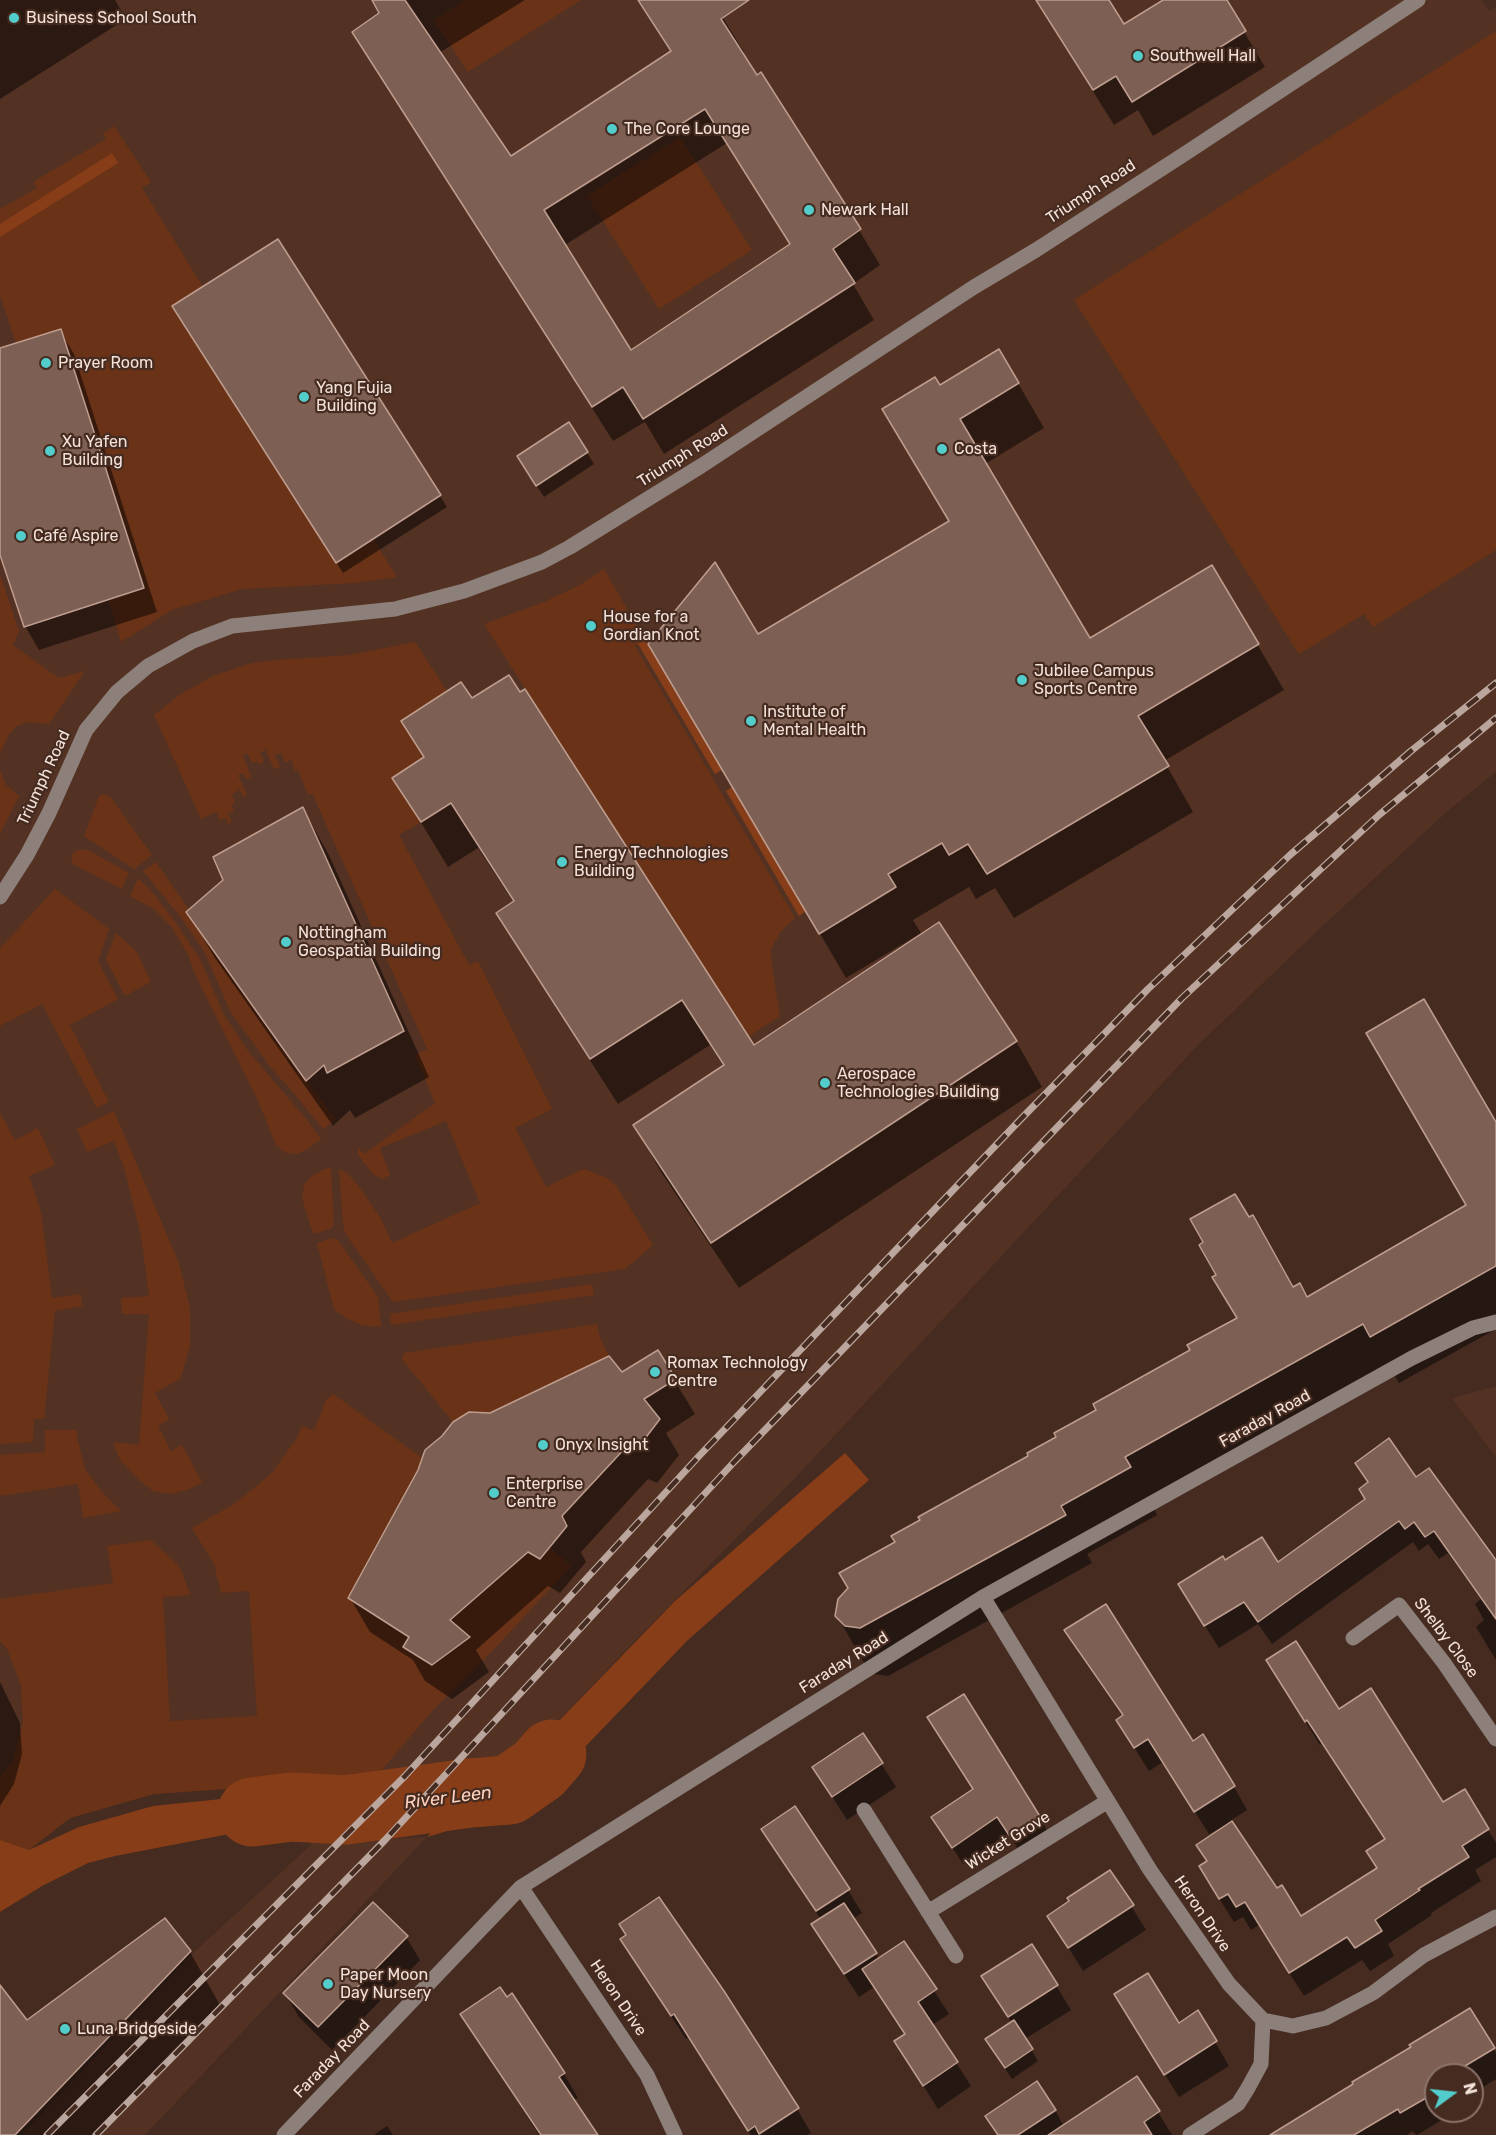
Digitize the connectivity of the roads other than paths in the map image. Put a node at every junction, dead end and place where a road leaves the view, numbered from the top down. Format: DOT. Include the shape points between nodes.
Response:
graph roads {
  1 [pos="1418,0"];
  2 [pos="0,897"];
  3 [pos="1496,1322"];
  4 [pos="983,1597"];
  5 [pos="1353,1638"];
  6 [pos="1496,1739"];
  7 [pos="1108,1801"];
  8 [pos="864,1810"];
  9 [pos="521,1887"];
  10 [pos="928,1912"];
  11 [pos="1496,1917"];
  12 [pos="956,1956"];
  13 [pos="1263,2020"];
  14 [pos="284,2135"];
  15 [pos="675,2135"];
  16 [pos="1190,2135"];
  1 -- 2 [label="street, Triumph Road" via="701,466 542,562 435,600 395,609 232,626 193,641 148,666 117,692 86,730 49,813"];
  3 -- 4 [label="street, Faraday Road" via="1473,1328 1412,1358"];
  4 -- 7 [label="street, Heron Drive"];
  4 -- 9 [label="street, Faraday Road"];
  5 -- 6 [label="street, Shelby Close" via="1399,1605"];
  7 -- 10 [label="street, Wicket Grove"];
  7 -- 13 [label="street, Heron Drive" via="1212,1962"];
  8 -- 10 [label="street"];
  9 -- 14 [label="street, Faraday Road"];
  9 -- 15 [label="street, Heron Drive" via="647,2075"];
  10 -- 12 [label="street"];
  11 -- 13 [label="street" via="1424,1955 1373,1993 1326,2018 1293,2026"];
  13 -- 16 [label="street" via="1261,2064 1238,2104"];
}
